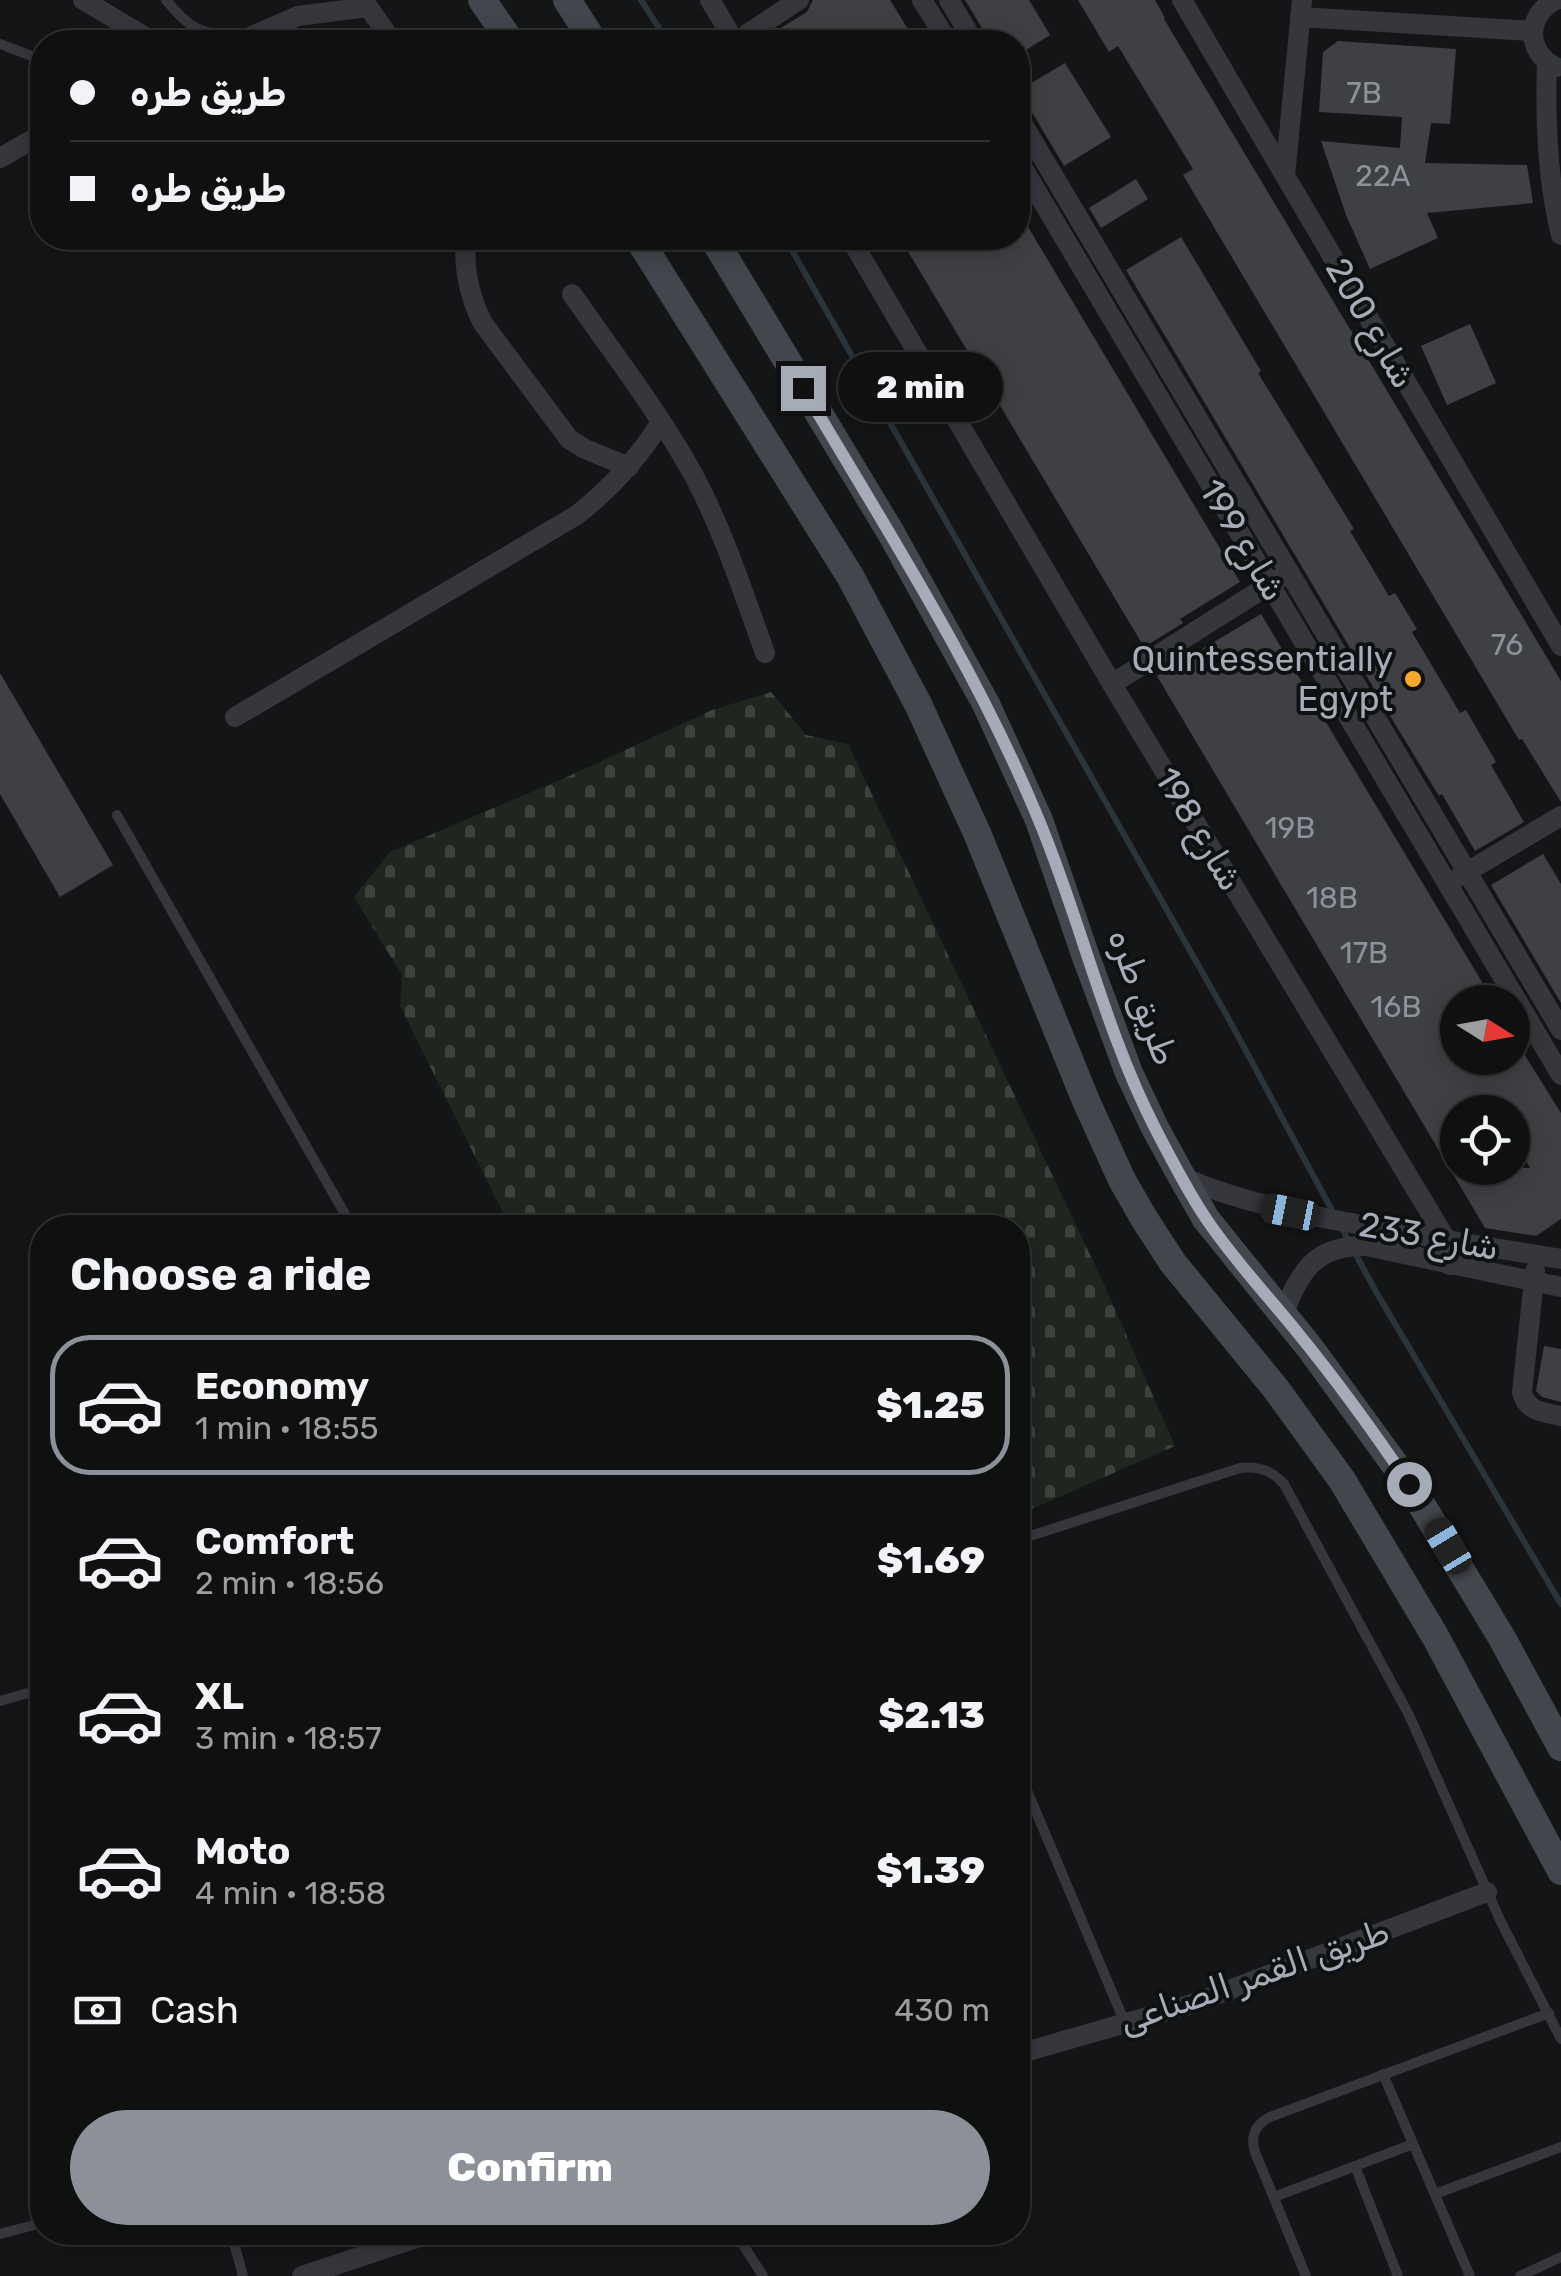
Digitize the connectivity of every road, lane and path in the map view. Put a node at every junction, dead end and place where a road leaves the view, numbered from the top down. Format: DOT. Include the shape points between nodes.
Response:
graph roads {
  1 [pos="83,0"];
  2 [pos="166,0"];
  3 [pos="482,0"];
  4 [pos="567,0"];
  5 [pos="710,0"];
  6 [pos="799,0"];
  7 [pos="922,0"];
  8 [pos="949,0"];
  9 [pos="1182,0"];
  10 [pos="1550,1"];
  11 [pos="366,3"];
  12 [pos="304,8"];
  13 [pos="1301,8"];
  14 [pos="134,30"];
  15 [pos="202,30"];
  16 [pos="262,30"];
  17 [pos="385,30"];
  18 [pos="502,30"];
  19 [pos="586,30"];
  20 [pos="728,30"];
  21 [pos="753,30"];
  22 [pos="941,30"];
  23 [pos="967,30"];
  24 [pos="1532,30"];
  25 [pos="0,44"];
  26 [pos="30,55"];
  27 [pos="1554,66"];
  28 [pos="1030,136"];
  29 [pos="30,141"];
  30 [pos="0,158"];
  31 [pos="1286,176"];
  32 [pos="1030,180"];
  33 [pos="1561,235"];
  34 [pos="466,250"];
  35 [pos="646,250"];
  36 [pos="720,250"];
  37 [pos="857,250"];
  38 [pos="572,294"];
  39 [pos="661,422"];
  40 [pos="629,468"];
  41 [pos="1288,572"];
  42 [pos="1269,584"];
  43 [pos="1561,646"];
  44 [pos="765,653"];
  45 [pos="1112,684"];
  46 [pos="235,717"];
  47 [pos="116,815"];
  48 [pos="1561,816"];
  49 [pos="1468,872"];
  50 [pos="1448,883"];
  51 [pos="1561,1030"];
  52 [pos="1561,1074"];
  53 [pos="1182,1177"];
  54 [pos="345,1215"];
  55 [pos="1446,1241"];
  56 [pos="1536,1254"];
  57 [pos="1561,1258"];
  58 [pos="1450,1265"];
  59 [pos="1534,1282"];
  60 [pos="1561,1287"];
  61 [pos="1283,1314"];
  62 [pos="1561,1416"];
  63 [pos="1030,1536"];
  64 [pos="30,1692"];
  65 [pos="0,1701"];
  66 [pos="1561,1748"];
  67 [pos="1030,1797"];
  68 [pos="1561,1871"];
  69 [pos="1487,1892"];
  70 [pos="1549,2013"];
  71 [pos="1125,2023"];
  72 [pos="1561,2039"];
  73 [pos="1030,2051"];
  74 [pos="1383,2074"];
  75 [pos="1413,2144"];
  76 [pos="1561,2147"];
  77 [pos="1355,2166"];
  78 [pos="1434,2194"];
  79 [pos="1274,2198"];
  80 [pos="30,2227"];
  81 [pos="0,2234"];
  82 [pos="235,2245"];
  83 [pos="394,2245"];
  84 [pos="743,2245"];
  85 [pos="1561,2257"];
  86 [pos="243,2276"];
  87 [pos="302,2276"];
  88 [pos="763,2276"];
  89 [pos="1306,2276"];
  90 [pos="1398,2276"];
  91 [pos="1470,2276"];
  92 [pos="1520,2276"];
  1 -- 14 [label="street"];
  2 -- 15 [label="lane"];
  3 -- 18 [label="main road"];
  4 -- 19 [label="main road"];
  5 -- 20 [label="street"];
  6 -- 21 [label="street"];
  7 -- 22 [label="street"];
  8 -- 23 [label="street"];
  9 -- 31 [label="street, شارع 200"];
  10 -- 24 [label="street"];
  11 -- 12 [label="street"];
  11 -- 17 [label="street"];
  12 -- 16 [label="street"];
  13 -- 24 [label="street"];
  13 -- 31 [label="street"];
  24 -- 27 [label="street" via="1538,54"];
  25 -- 26 [label="lane"];
  27 -- 33 [label="street" via="1546,120"];
  28 -- 41 [label="street, شارع 199"];
  29 -- 30 [label="street"];
  31 -- 43 [label="street, شارع 200"];
  32 -- 42 [label="street, شارع 199"];
  34 -- 40 [label="street" via="482,322 562,432"];
  35 -- 68 [label="main road" via="850,576 918,704 1086,1102 1144,1220 1342,1480 1436,1636"];
  36 -- 53 [label="main road, طريق طره" via="892,533 986,704 1039,820 1129,1073"];
  37 -- 45 [label="street, شارع 198"];
  38 -- 39 [label="street"];
  39 -- 40 [label="street"];
  39 -- 44 [label="street" via="706,501"];
  40 -- 46 [label="street" via="577,515"];
  41 -- 42 [label="street"];
  41 -- 49 [label="street, شارع 199"];
  42 -- 45 [label="street"];
  42 -- 50 [label="street, شارع 199"];
  45 -- 55 [label="street, شارع 198"];
  47 -- 54 [label="lane"];
  48 -- 49 [label="street"];
  49 -- 50 [label="street"];
  49 -- 51 [label="street, شارع 199"];
  50 -- 52 [label="street, شارع 199"];
  53 -- 55 [label="street, شارع 233" via="1268,1207"];
  53 -- 61 [label="main road, طريق طره" via="1206,1219"];
  55 -- 56 [label="street, شارع 233"];
  55 -- 58 [label="street, شارع 198"];
  56 -- 57 [label="street, شارع 233"];
  56 -- 59 [label="street"];
  58 -- 59 [label="street, شارع 233"];
  58 -- 61 [label="street, شارع 233" via="1366,1246 1336,1248 1310,1264"];
  59 -- 60 [label="street, شارع 233"];
  59 -- 62 [label="street" via="1522,1392 1531,1409"];
  61 -- 66 [label="main road, طريق طره" via="1409,1484"];
  63 -- 69 [label="lane" via="1240,1468 1278,1477 1409,1715"];
  64 -- 65 [label="lane"];
  67 -- 71 [label="lane"];
  69 -- 70 [label="lane"];
  69 -- 71 [label="street, طريق القمر الصناعى"];
  70 -- 72 [label="lane"];
  70 -- 74 [label="lane"];
  71 -- 73 [label="street, طريق القمر الصناعى"];
  74 -- 75 [label="lane"];
  74 -- 79 [label="lane" via="1256,2127 1253,2144"];
  75 -- 77 [label="lane"];
  75 -- 78 [label="lane"];
  76 -- 78 [label="lane"];
  77 -- 79 [label="lane"];
  77 -- 90 [label="lane"];
  78 -- 91 [label="lane"];
  79 -- 89 [label="lane"];
  80 -- 81 [label="lane"];
  82 -- 86 [label="lane"];
  83 -- 87 [label="street"];
  84 -- 88 [label="lane"];
  85 -- 92 [label="lane"];
}
